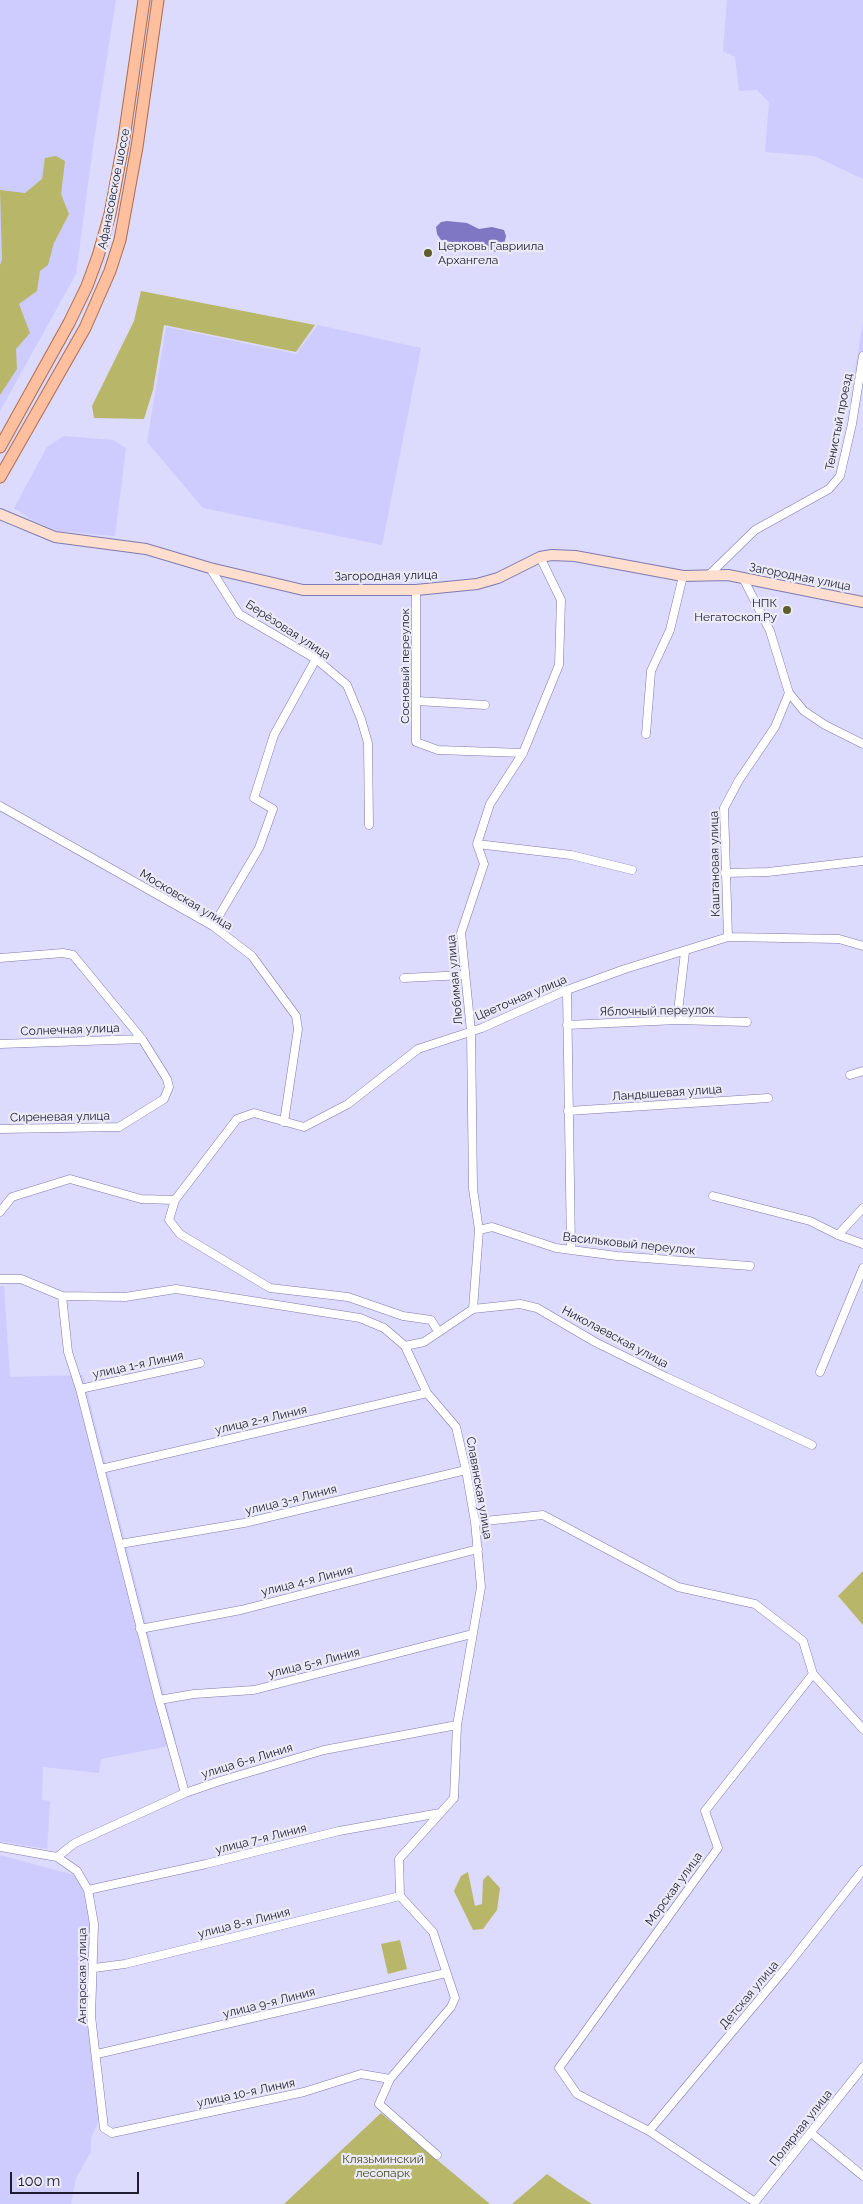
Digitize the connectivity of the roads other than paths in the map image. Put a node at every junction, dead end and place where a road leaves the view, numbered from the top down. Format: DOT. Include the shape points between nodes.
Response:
graph roads {
  1 [pos="144,0"];
  2 [pos="158,0"];
  3 [pos="863,356"];
  4 [pos="0,447"];
  5 [pos="0,477"];
  6 [pos="0,514"];
  7 [pos="540,557"];
  8 [pos="210,568"];
  9 [pos="709,575"];
  10 [pos="683,576"];
  11 [pos="743,578"];
  12 [pos="416,590"];
  13 [pos="863,602"];
  14 [pos="316,658"];
  15 [pos="789,693"];
  16 [pos="417,701"];
  17 [pos="485,705"];
  18 [pos="646,734"];
  19 [pos="863,744"];
  20 [pos="523,753"];
  21 [pos="0,806"];
  22 [pos="369,826"];
  23 [pos="477,844"];
  24 [pos="863,861"];
  25 [pos="632,870"];
  26 [pos="725,873"];
  27 [pos="213,926"];
  28 [pos="728,937"];
  29 [pos="863,946"];
  30 [pos="685,952"];
  31 [pos="0,958"];
  32 [pos="464,975"];
  33 [pos="404,978"];
  34 [pos="567,990"];
  35 [pos="677,1020"];
  36 [pos="747,1022"];
  37 [pos="567,1025"];
  38 [pos="470,1030"];
  39 [pos="142,1039"];
  40 [pos="0,1044"];
  41 [pos="863,1071"];
  42 [pos="850,1075"];
  43 [pos="768,1098"];
  44 [pos="568,1111"];
  45 [pos="284,1122"];
  46 [pos="0,1129"];
  47 [pos="714,1196"];
  48 [pos="176,1200"];
  49 [pos="863,1208"];
  50 [pos="0,1212"];
  51 [pos="479,1230"];
  52 [pos="838,1235"];
  53 [pos="863,1244"];
  54 [pos="571,1249"];
  55 [pos="750,1266"];
  56 [pos="863,1268"];
  57 [pos="0,1278"];
  58 [pos="62,1296"];
  59 [pos="472,1309"];
  60 [pos="438,1331"];
  61 [pos="405,1346"];
  62 [pos="200,1363"];
  63 [pos="820,1372"];
  64 [pos="80,1389"];
  65 [pos="427,1393"];
  66 [pos="812,1445"];
  67 [pos="101,1469"];
  68 [pos="466,1470"];
  69 [pos="475,1522"];
  70 [pos="120,1544"];
  71 [pos="478,1549"];
  72 [pos="140,1629"];
  73 [pos="472,1634"];
  74 [pos="812,1674"];
  75 [pos="159,1700"];
  76 [pos="457,1725"];
  77 [pos="863,1729"];
  78 [pos="185,1793"];
  79 [pos="440,1813"];
  80 [pos="0,1847"];
  81 [pos="57,1857"];
  82 [pos="863,1870"];
  83 [pos="88,1890"];
  84 [pos="400,1896"];
  85 [pos="94,1968"];
  86 [pos="446,1973"];
  87 [pos="97,2054"];
  88 [pos="863,2067"];
  89 [pos="387,2079"];
  90 [pos="649,2131"];
  91 [pos="112,2133"];
  92 [pos="811,2133"];
  93 [pos="437,2154"];
  94 [pos="863,2176"];
  1 -- 4 [label="main road, Афанасовское шоссе" via="123,145 98,256 69,323"];
  2 -- 5 [label="main road, Афанасовское шоссе" via="137,147 120,240 110,272 85,328"];
  3 -- 9 [label="street, Тенистый проезд" via="840,476 829,489 755,530"];
  6 -- 8 [label="street, Загородная улица" via="55,537 146,549"];
  7 -- 10 [label="street, Загородная улица" via="552,554 575,556"];
  7 -- 12 [label="street, Загородная улица" via="498,578 477,584"];
  7 -- 20 [label="street" via="561,600 559,665"];
  8 -- 12 [label="street, Загородная улица" via="303,590"];
  8 -- 14 [label="street, Берёзовая улица" via="238,614"];
  9 -- 10 [label="street, Загородная улица"];
  9 -- 11 [label="street, Загородная улица"];
  10 -- 18 [label="street" via="670,630 651,671"];
  11 -- 13 [label="street, Загородная улица"];
  11 -- 15 [label="street" via="770,631"];
  12 -- 16 [label="street, Сосновый переулок"];
  14 -- 22 [label="street, Берёзовая улица" via="347,685 361,719 368,743"];
  14 -- 27 [label="street" via="274,735 254,798 273,810 259,848"];
  15 -- 19 [label="street" via="804,711 824,725"];
  15 -- 26 [label="street, Каштановая улица" via="775,727 724,808"];
  16 -- 17 [label="street"];
  16 -- 20 [label="street, Сосновый переулок" via="416,742 438,750"];
  20 -- 23 [label="street" via="490,804"];
  21 -- 27 [label="street, Московская улица"];
  23 -- 25 [label="street" via="571,855"];
  23 -- 32 [label="street, Любимая улица" via="484,864 461,933"];
  24 -- 26 [label="street" via="768,872"];
  26 -- 28 [label="street, Каштановая улица"];
  27 -- 45 [label="street, Московская улица" via="252,956 296,1016 298,1029"];
  28 -- 29 [label="street" via="839,939"];
  28 -- 30 [label="street, Цветочная улица"];
  30 -- 34 [label="street, Цветочная улица"];
  30 -- 35 [label="street"];
  31 -- 39 [label="street" via="73,955"];
  32 -- 33 [label="street"];
  32 -- 38 [label="street, Любимая улица"];
  34 -- 37 [label="street"];
  34 -- 38 [label="street, Цветочная улица" via="482,1028"];
  35 -- 36 [label="street, Яблочный переулок"];
  35 -- 37 [label="street, Яблочный переулок"];
  37 -- 44 [label="street"];
  38 -- 45 [label="street, Цветочная улица" via="418,1049 348,1104 311,1123 304,1126"];
  38 -- 51 [label="street, Любимая улица" via="473,1189"];
  39 -- 40 [label="street, Солнечная улица"];
  39 -- 46 [label="street, Сиреневая улица" via="167,1079 168,1093 126,1124 115,1128"];
  41 -- 42 [label="street"];
  43 -- 44 [label="street, Ландышевая улица"];
  44 -- 54 [label="street"];
  45 -- 48 [label="street, Цветочная улица" via="254,1113 237,1119"];
  47 -- 52 [label="street" via="810,1221"];
  48 -- 50 [label="street" via="141,1199 70,1179 12,1197"];
  48 -- 60 [label="street" via="169,1220 180,1234 270,1288 348,1296 403,1316 431,1320"];
  49 -- 52 [label="street"];
  51 -- 54 [label="street, Васильковый переулок" via="492,1227 556,1248"];
  51 -- 59 [label="street, Любимая улица"];
  52 -- 53 [label="street"];
  54 -- 55 [label="street, Васильковый переулок" via="617,1256"];
  56 -- 63 [label="street"];
  57 -- 58 [label="street, Славянская улица" via="21,1279"];
  58 -- 61 [label="street, Славянская улица" via="125,1297 176,1290 360,1318 384,1328"];
  58 -- 64 [label="street" via="68,1352"];
  59 -- 60 [label="street, Николаевская улица"];
  59 -- 66 [label="street, Николаевская улица" via="520,1304 537,1308 648,1368"];
  60 -- 61 [label="street, Николаевская улица" via="424,1342"];
  61 -- 65 [label="street, Славянская улица"];
  62 -- 64 [label="street, улица 1-я Линия"];
  64 -- 67 [label="street"];
  65 -- 67 [label="street, улица 2-я Линия"];
  65 -- 68 [label="street, Славянская улица" via="456,1426"];
  67 -- 70 [label="street"];
  68 -- 69 [label="street, Славянская улица"];
  68 -- 70 [label="street, улица 3-я Линия" via="244,1523"];
  69 -- 71 [label="street, Славянская улица"];
  69 -- 74 [label="street" via="543,1515 678,1587 755,1604 803,1641"];
  70 -- 72 [label="street"];
  71 -- 72 [label="street, улица 4-я Линия" via="241,1610"];
  71 -- 73 [label="street, Славянская улица" via="481,1587"];
  72 -- 75 [label="street"];
  73 -- 75 [label="street, улица 5-я Линия" via="254,1690"];
  73 -- 76 [label="street, Славянская улица"];
  74 -- 77 [label="street"];
  74 -- 90 [label="street, Морская улица" via="704,1811 718,1848 559,2068 577,2094"];
  75 -- 78 [label="street"];
  76 -- 78 [label="street, улица 6-я Линия" via="324,1750"];
  76 -- 79 [label="street, Славянская улица" via="454,1798"];
  78 -- 81 [label="street, улица 6-я Линия" via="75,1843"];
  79 -- 83 [label="street, улица 7-я Линия" via="339,1831"];
  79 -- 84 [label="street, Славянская улица" via="399,1859"];
  80 -- 81 [label="street, Ангарская улица"];
  81 -- 83 [label="street, Ангарская улица" via="77,1871"];
  82 -- 90 [label="street, Детская улица"];
  83 -- 85 [label="street, Ангарская улица" via="94,1924"];
  84 -- 85 [label="street, улица 8-я Линия" via="125,1964"];
  84 -- 86 [label="street" via="434,1932"];
  85 -- 87 [label="street, Ангарская улица" via="91,2016"];
  86 -- 87 [label="street, улица 9-я Линия"];
  86 -- 89 [label="street" via="455,1998 452,2007"];
  87 -- 91 [label="street, Ангарская улица" via="104,2128"];
  88 -- 92 [label="street, Полярная улица"];
  89 -- 91 [label="street, улица 10-я Линия" via="361,2074 304,2092"];
  89 -- 93 [label="street" via="378,2104"];
  90 -- 92 [label="street, Полярная улица" via="756,2202"];
  92 -- 94 [label="street"];
}
